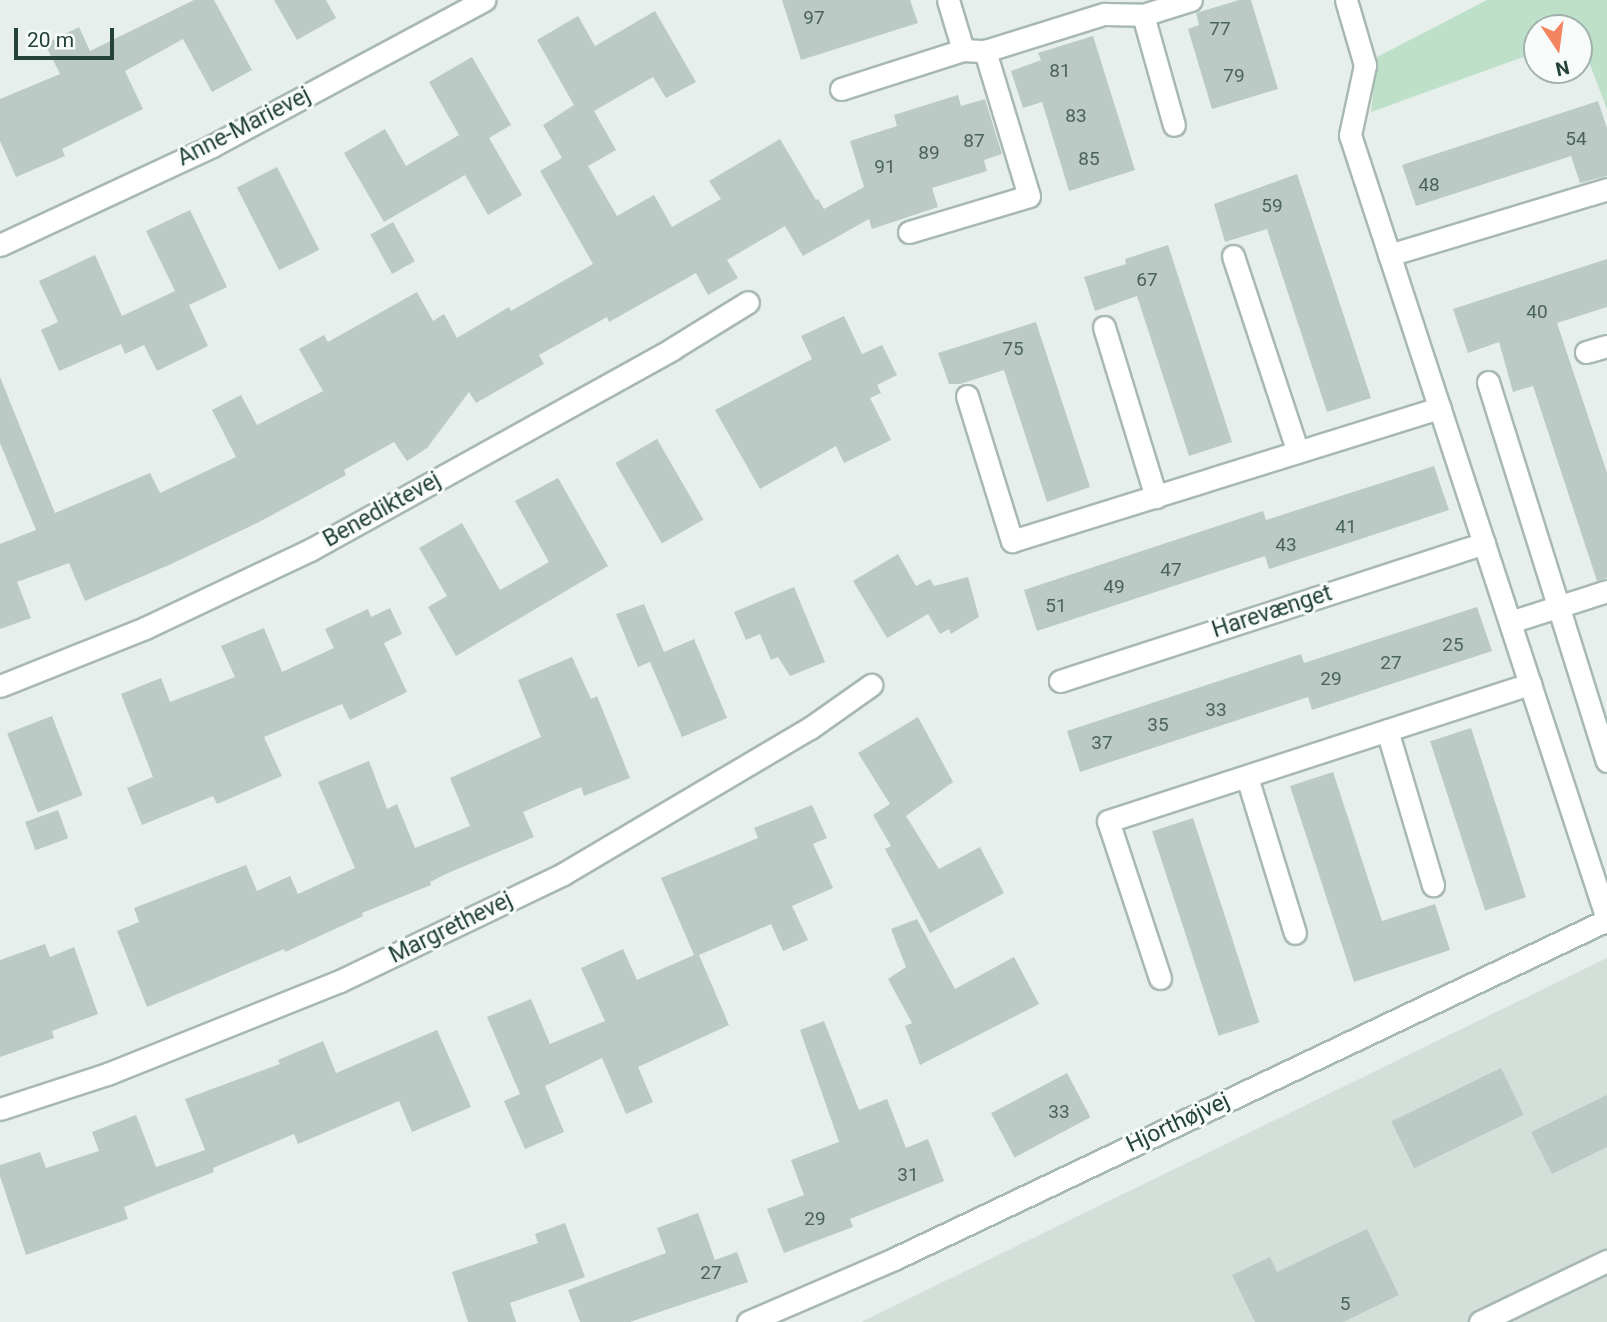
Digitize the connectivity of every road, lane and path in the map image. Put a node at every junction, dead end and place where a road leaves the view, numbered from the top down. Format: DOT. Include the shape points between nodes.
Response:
graph roads {
  1 [pos="484,0"];
  2 [pos="947,0"];
  3 [pos="1191,0"];
  4 [pos="1346,0"];
  5 [pos="1143,15"];
  6 [pos="963,50"];
  7 [pos="985,51"];
  8 [pos="841,89"];
  9 [pos="1174,125"];
  10 [pos="1607,189"];
  11 [pos="909,232"];
  12 [pos="0,244"];
  13 [pos="1389,255"];
  14 [pos="1233,256"];
  15 [pos="748,302"];
  16 [pos="1104,327"];
  17 [pos="1607,346"];
  18 [pos="1586,352"];
  19 [pos="1488,383"];
  20 [pos="967,396"];
  21 [pos="1440,408"];
  22 [pos="1298,452"];
  23 [pos="1156,497"];
  24 [pos="1484,543"];
  25 [pos="1607,591"];
  26 [pos="1559,606"];
  27 [pos="1510,622"];
  28 [pos="1060,681"];
  29 [pos="1530,684"];
  30 [pos="871,685"];
  31 [pos="0,686"];
  32 [pos="1387,730"];
  33 [pos="1607,761"];
  34 [pos="1247,776"];
  35 [pos="1433,885"];
  36 [pos="1607,919"];
  37 [pos="1295,933"];
  38 [pos="1160,978"];
  39 [pos="0,1109"];
  40 [pos="1607,1261"];
  41 [pos="748,1322"];
  42 [pos="1480,1322"];
  1 -- 12 [label="street, Anne-Marievej" via="212,146"];
  2 -- 6 [label="street"];
  3 -- 5 [label="street"];
  4 -- 13 [label="street" via="1365,65 1350,135"];
  5 -- 7 [label="street" via="1104,14"];
  5 -- 9 [label="street"];
  6 -- 7 [label="street"];
  6 -- 8 [label="street"];
  7 -- 11 [label="street" via="1029,196"];
  10 -- 13 [label="street"];
  13 -- 21 [label="street"];
  14 -- 22 [label="street"];
  15 -- 31 [label="street, Benediktevej" via="310,550 145,628"];
  16 -- 23 [label="street"];
  17 -- 18 [label="street"];
  19 -- 26 [label="street"];
  20 -- 23 [label="street" via="1012,541"];
  21 -- 22 [label="street"];
  21 -- 24 [label="street"];
  22 -- 23 [label="street"];
  24 -- 27 [label="street"];
  24 -- 28 [label="street, Harevænget"];
  25 -- 26 [label="street"];
  26 -- 27 [label="street"];
  26 -- 33 [label="street"];
  27 -- 29 [label="street"];
  29 -- 32 [label="street"];
  29 -- 36 [label="street"];
  30 -- 39 [label="street, Margrethevej" via="810,728 563,874 340,981 107,1074"];
  32 -- 34 [label="street"];
  32 -- 35 [label="street"];
  34 -- 37 [label="street"];
  34 -- 38 [label="street" via="1108,821"];
  36 -- 41 [label="street, Hjorthøjvej" via="894,1259"];
  40 -- 42 [label="street"];
}
